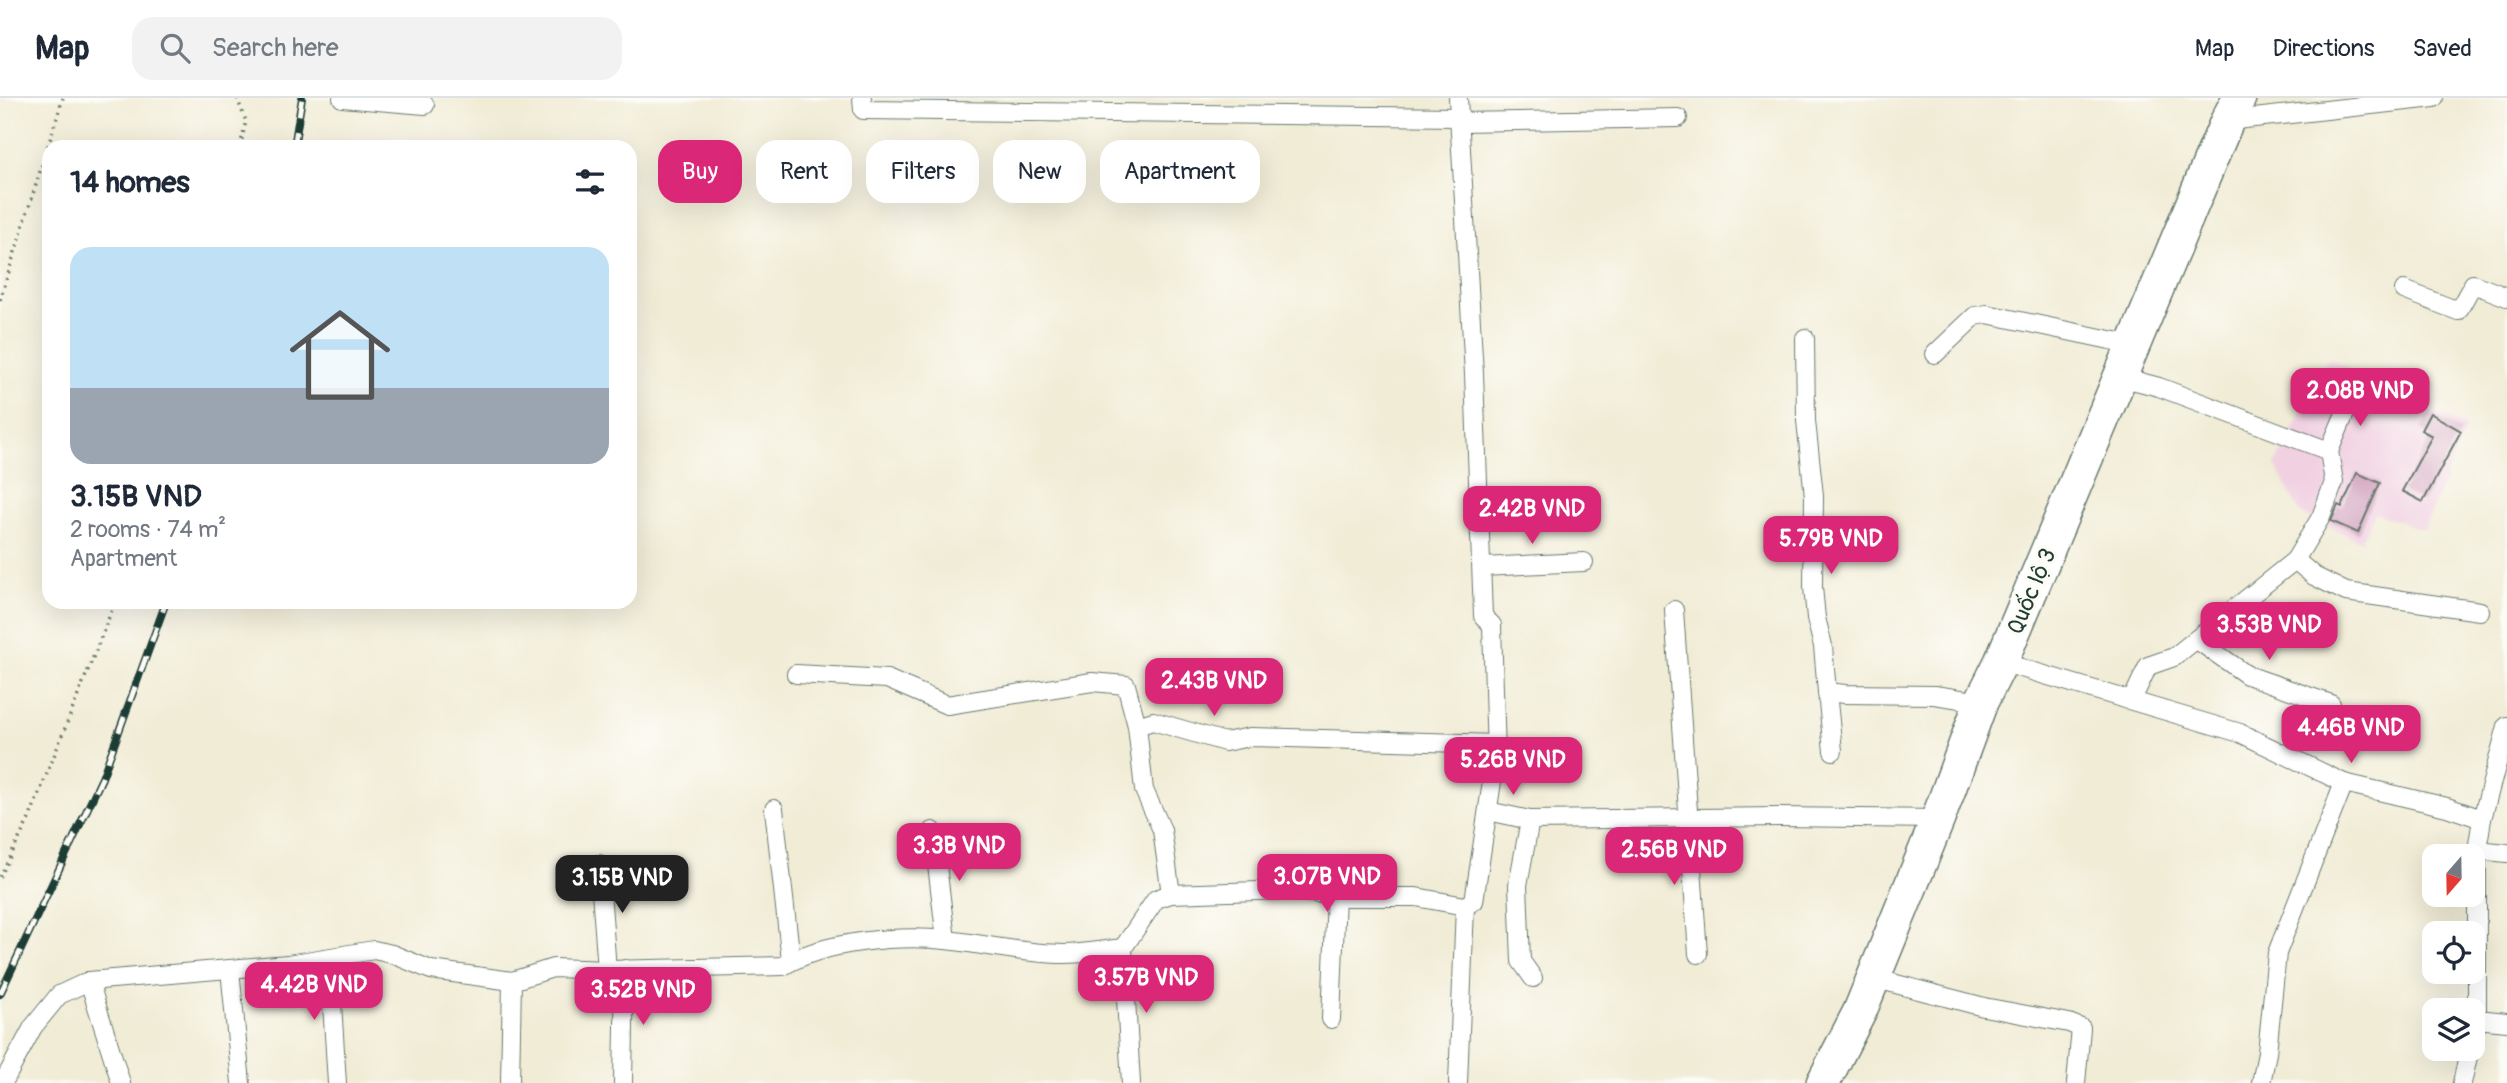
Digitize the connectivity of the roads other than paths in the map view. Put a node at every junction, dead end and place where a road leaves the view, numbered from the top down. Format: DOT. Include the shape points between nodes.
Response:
graph roads {
  1 [pos="342,98"];
  2 [pos="862,98"];
  3 [pos="1458,98"];
  4 [pos="2434,98"];
  5 [pos="425,105"];
  6 [pos="2233,110"];
  7 [pos="1678,118"];
  8 [pos="1459,119"];
  9 [pos="2404,290"];
  10 [pos="2507,298"];
  11 [pos="1805,338"];
  12 [pos="2134,345"];
  13 [pos="1935,354"];
  14 [pos="2121,377"];
  15 [pos="2355,390"];
  16 [pos="2329,451"];
  17 [pos="2295,561"];
  18 [pos="1584,562"];
  19 [pos="1482,567"];
  20 [pos="1674,610"];
  21 [pos="2480,611"];
  22 [pos="2197,640"];
  23 [pos="2001,662"];
  24 [pos="796,674"];
  25 [pos="1827,692"];
  26 [pos="2132,700"];
  27 [pos="1981,702"];
  28 [pos="2331,704"];
  29 [pos="1137,726"];
  30 [pos="2507,726"];
  31 [pos="1497,744"];
  32 [pos="1833,751"];
  33 [pos="2344,783"];
  34 [pos="774,809"];
  35 [pos="1488,811"];
  36 [pos="1688,818"];
  37 [pos="1938,819"];
  38 [pos="2482,819"];
  39 [pos="1530,820"];
  40 [pos="933,831"];
  41 [pos="2478,844"];
  42 [pos="2485,851"];
  43 [pos="2507,853"];
  44 [pos="599,864"];
  45 [pos="1171,894"];
  46 [pos="1336,895"];
  47 [pos="1465,905"];
  48 [pos="2476,907"];
  49 [pos="946,940"];
  50 [pos="1123,948"];
  51 [pos="1699,954"];
  52 [pos="326,958"];
  53 [pos="791,961"];
  54 [pos="230,969"];
  55 [pos="607,970"];
  56 [pos="625,970"];
  57 [pos="1533,978"];
  58 [pos="1873,978"];
  59 [pos="89,981"];
  60 [pos="512,981"];
  61 [pos="2475,998"];
  62 [pos="1331,1019"];
  63 [pos="2507,1022"];
  64 [pos="2485,1026"];
  65 [pos="2467,1061"];
  66 [pos="3,1083"];
  67 [pos="121,1083"];
  68 [pos="241,1083"];
  69 [pos="337,1083"];
  70 [pos="510,1083"];
  71 [pos="623,1083"];
  72 [pos="1131,1083"];
  73 [pos="1458,1083"];
  74 [pos="1823,1083"];
  75 [pos="2076,1083"];
  76 [pos="2261,1083"];
  77 [pos="2462,1083"];
  1 -- 5 [label="street"];
  2 -- 8 [label="street" via="863,110"];
  3 -- 8 [label="street"];
  4 -- 6 [label="street"];
  6 -- 12 [label="highway, Quốc lộ 3"];
  7 -- 8 [label="street"];
  8 -- 19 [label="street"];
  9 -- 10 [label="street" via="2458,311 2473,284"];
  11 -- 25 [label="street" via="1805,421 1814,496 1813,587"];
  12 -- 13 [label="street" via="1987,314 1975,316"];
  12 -- 14 [label="highway, Quốc lộ 3"];
  14 -- 16 [label="street"];
  14 -- 23 [label="highway, Quốc lộ 3"];
  15 -- 16 [label="street"];
  16 -- 17 [label="street" via="2334,482 2321,517"];
  17 -- 21 [label="street" via="2347,592"];
  17 -- 22 [label="street"];
  18 -- 19 [label="street"];
  19 -- 31 [label="street" via="1483,615 1492,625"];
  20 -- 36 [label="street"];
  22 -- 26 [label="street" via="2174,657 2148,666"];
  22 -- 28 [label="street" via="2247,675"];
  23 -- 26 [label="street"];
  23 -- 27 [label="highway, Quốc lộ 3"];
  24 -- 29 [label="street" via="887,679 947,705 1092,682 1126,685"];
  25 -- 27 [label="street" via="1934,695"];
  25 -- 32 [label="street"];
  26 -- 33 [label="street" via="2240,733"];
  27 -- 37 [label="highway, Quốc lộ 3"];
  29 -- 31 [label="street" via="1153,721 1225,741 1250,737"];
  29 -- 45 [label="street" via="1144,790 1162,830"];
  30 -- 38 [label="street"];
  31 -- 35 [label="street"];
  33 -- 38 [label="street"];
  33 -- 76 [label="street" via="2277,953"];
  34 -- 53 [label="street"];
  35 -- 39 [label="street"];
  35 -- 47 [label="street" via="1474,901"];
  36 -- 37 [label="street"];
  36 -- 39 [label="street"];
  36 -- 51 [label="street"];
  37 -- 58 [label="highway, Quốc lộ 3"];
  38 -- 41 [label="street"];
  39 -- 57 [label="street" via="1518,885 1521,961"];
  40 -- 49 [label="street"];
  42 -- 43 [label="street"];
  44 -- 55 [label="street"];
  45 -- 46 [label="street" via="1286,890"];
  45 -- 50 [label="street" via="1156,899"];
  46 -- 47 [label="street" via="1416,897"];
  46 -- 62 [label="street"];
  47 -- 73 [label="street"];
  48 -- 61 [label="street"];
  49 -- 50 [label="street" via="1064,954"];
  49 -- 53 [label="street" via="907,938 843,946"];
  50 -- 72 [label="street"];
  52 -- 54 [label="street"];
  52 -- 60 [label="street" via="374,950 431,970"];
  52 -- 69 [label="street"];
  53 -- 56 [label="street" via="783,966"];
  54 -- 59 [label="street"];
  54 -- 68 [label="street"];
  55 -- 56 [label="street"];
  55 -- 60 [label="street" via="553,968"];
  56 -- 71 [label="street"];
  58 -- 74 [label="highway, Quốc lộ 3"];
  58 -- 75 [label="street" via="2081,1028"];
  59 -- 66 [label="street" via="59,995 33,1027"];
  59 -- 67 [label="street"];
  60 -- 70 [label="street"];
  63 -- 64 [label="street"];
  65 -- 77 [label="street"];
}
